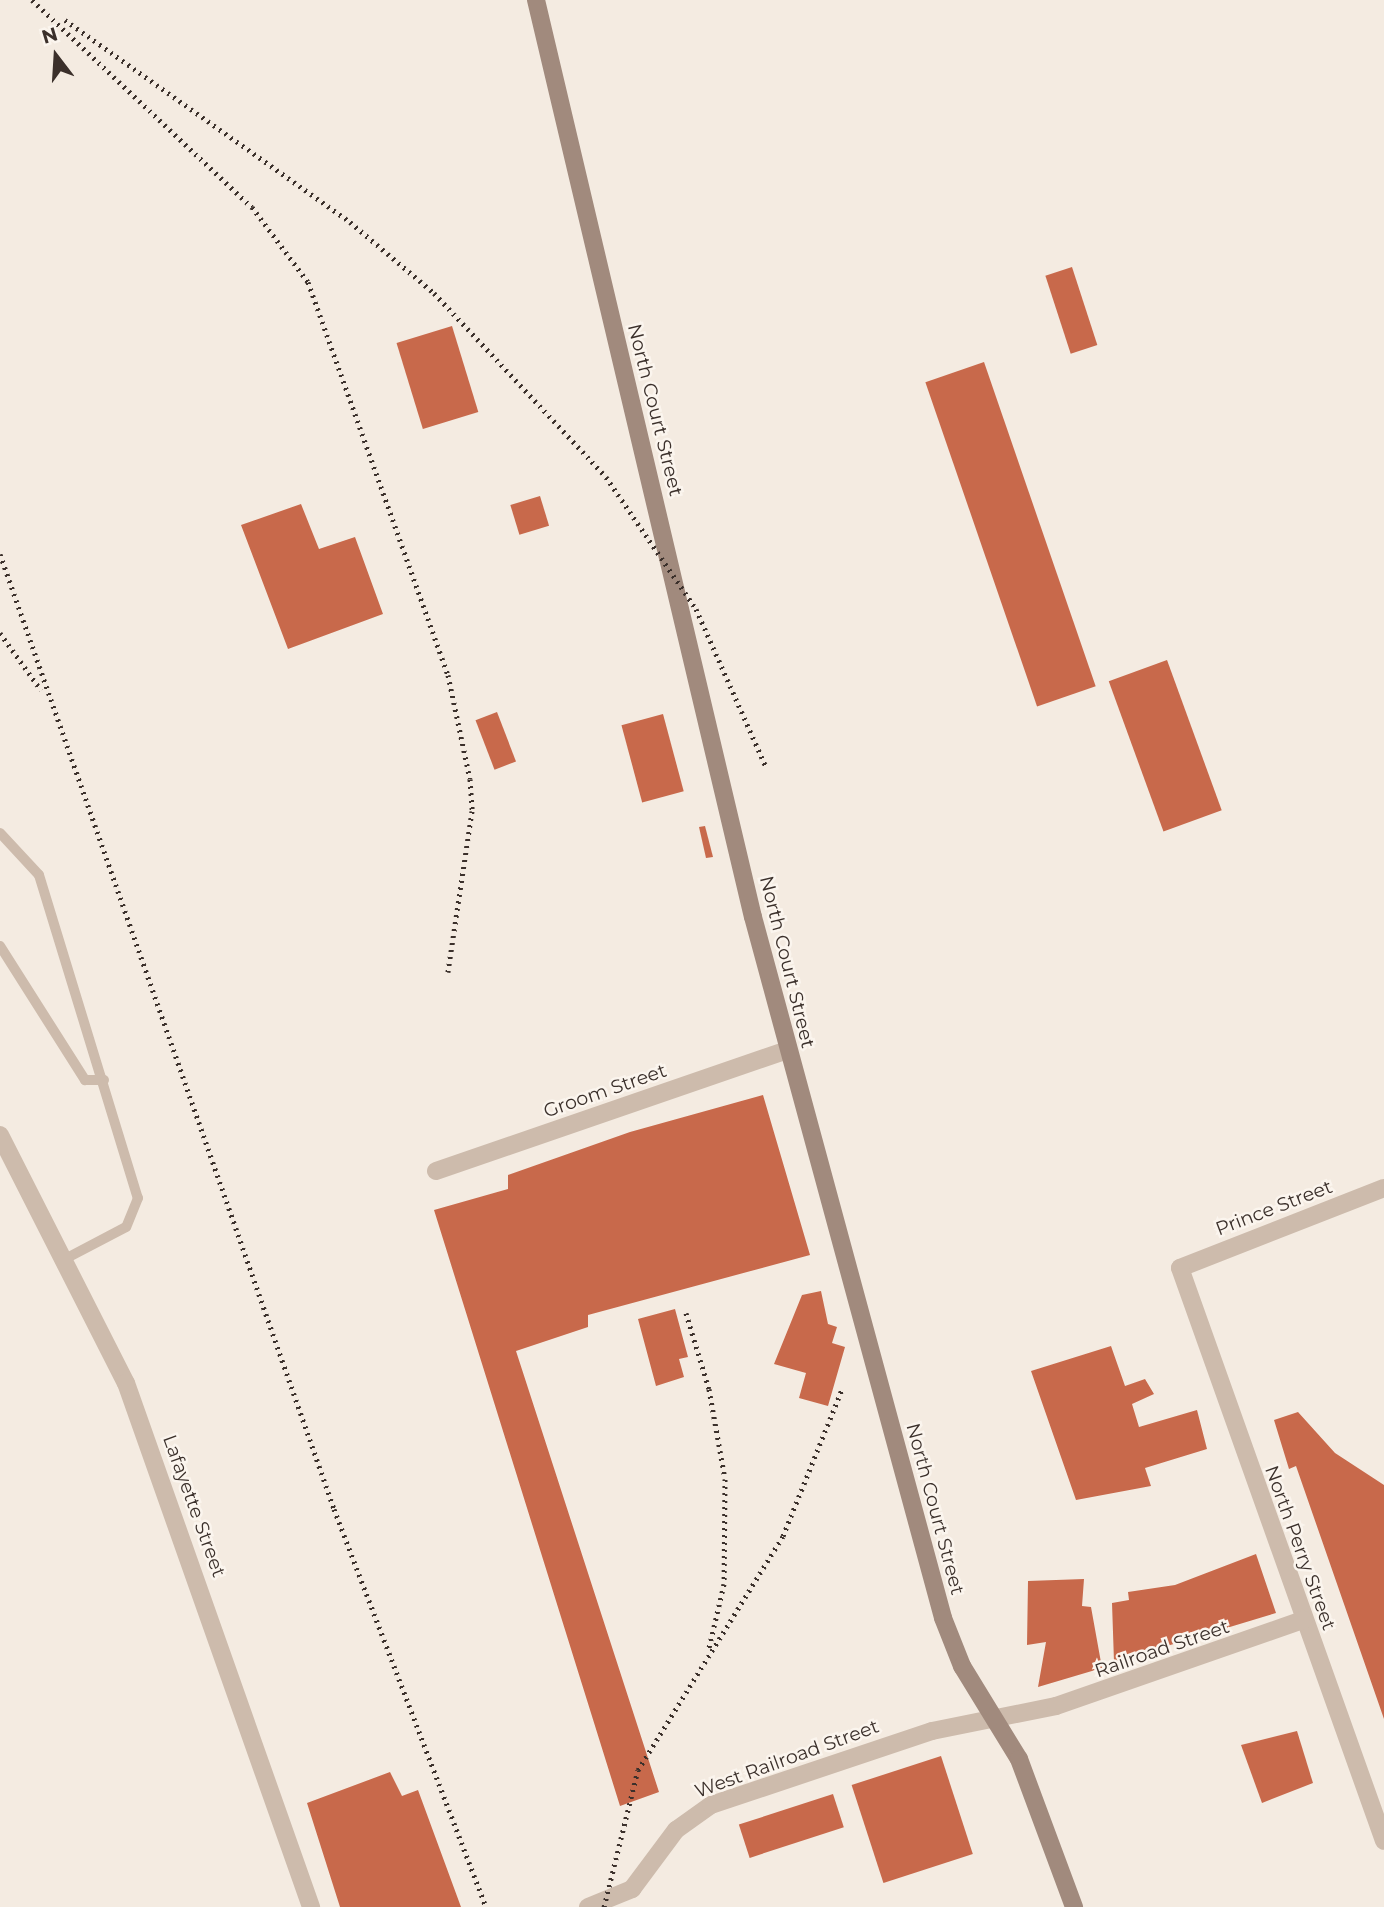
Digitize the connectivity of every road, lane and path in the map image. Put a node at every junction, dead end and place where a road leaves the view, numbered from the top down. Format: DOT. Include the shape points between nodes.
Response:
graph roads {
  1 [pos="536,0"];
  2 [pos="0,833"];
  3 [pos="0,946"];
  4 [pos="787,1050"];
  5 [pos="104,1080"];
  6 [pos="0,1135"];
  7 [pos="436,1171"];
  8 [pos="1384,1188"];
  9 [pos="67,1258"];
  10 [pos="1180,1268"];
  11 [pos="1303,1620"];
  12 [pos="995,1718"];
  13 [pos="1384,1841"];
  14 [pos="311,1907"];
  15 [pos="588,1907"];
  16 [pos="1074,1907"];
  1 -- 4 [label="main road, North Court Street"];
  2 -- 5 [label="lane" via="39,875"];
  3 -- 5 [label="lane" via="85,1080"];
  4 -- 7 [label="street, Groom Street"];
  4 -- 12 [label="main road, North Court Street" via="943,1618 962,1666"];
  5 -- 9 [label="lane" via="138,1198 126,1227"];
  6 -- 9 [label="street, Lafayette Street"];
  8 -- 10 [label="street, Prince Street"];
  9 -- 14 [label="street, Lafayette Street" via="160,1470"];
  10 -- 11 [label="street, North Perry Street"];
  11 -- 12 [label="street, Railroad Street" via="1031,1711"];
  11 -- 13 [label="street, North Perry Street"];
  12 -- 15 [label="street, West Railroad Street" via="932,1731 711,1805 676,1830 632,1889"];
  12 -- 16 [label="main road, North Court Street" via="1020,1759"];
}
